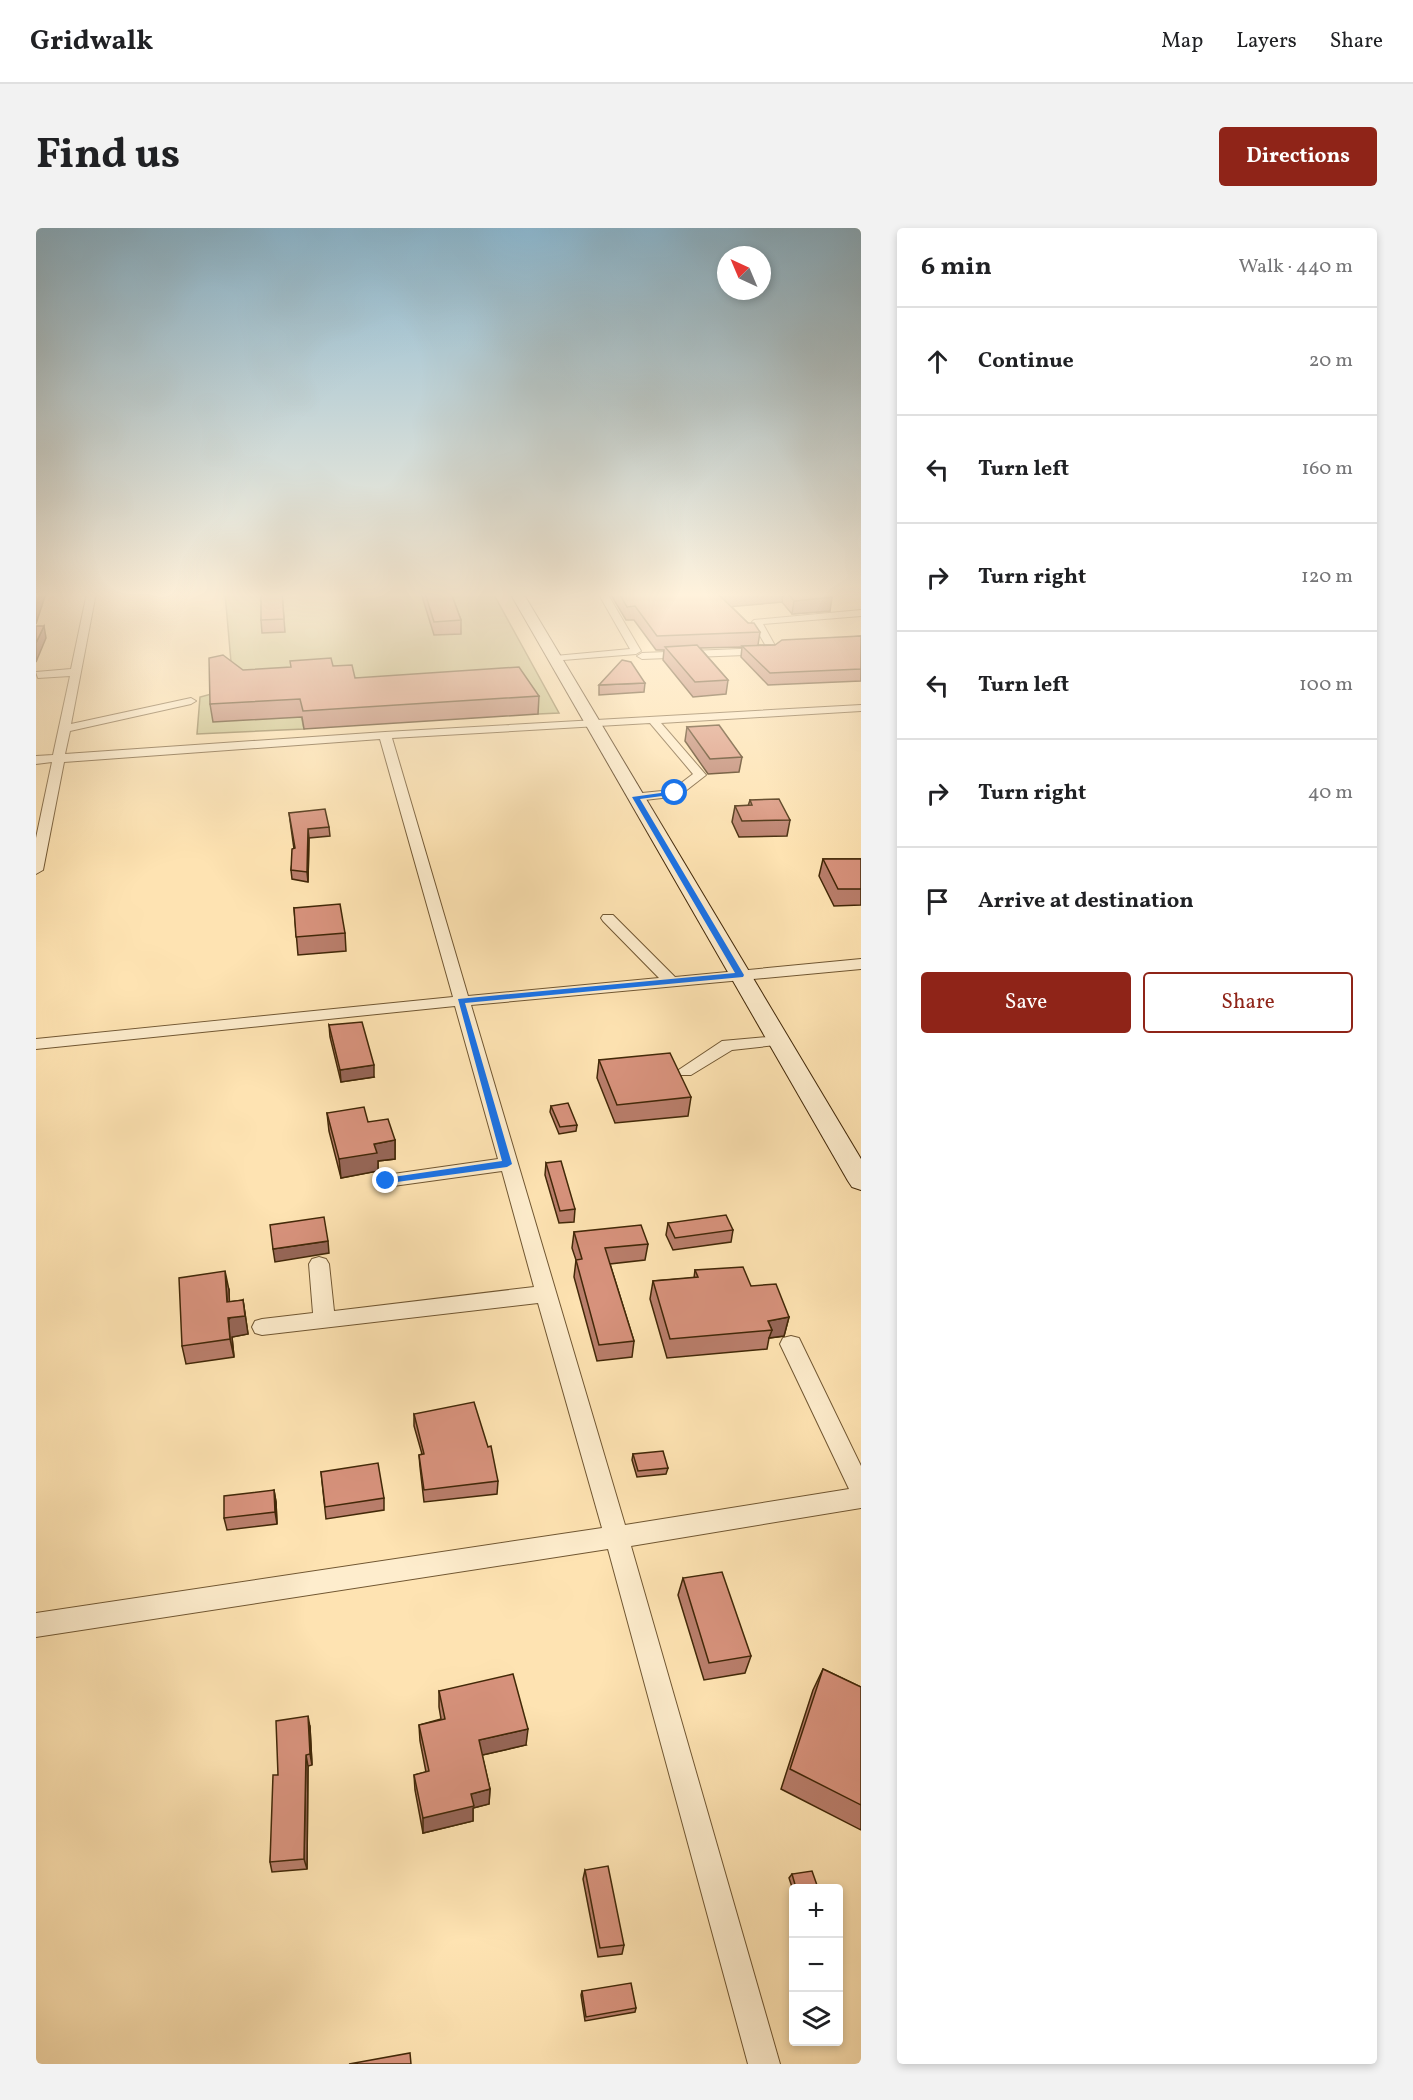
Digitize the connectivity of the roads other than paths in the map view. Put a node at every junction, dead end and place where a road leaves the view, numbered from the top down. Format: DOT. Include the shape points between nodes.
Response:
graph roads {
  1 [pos="76,679"];
  2 [pos="567,679"];
  3 [pos="191,701"];
  4 [pos="861,708"];
  5 [pos="654,720"];
  6 [pos="595,725"];
  7 [pos="65,729"];
  8 [pos="385,735"];
  9 [pos="59,759"];
  10 [pos="36,760"];
  11 [pos="636,797"];
  12 [pos="41,817"];
  13 [pos="36,870"];
  14 [pos="608,918"];
  15 [pos="861,964"];
  16 [pos="740,975"];
  17 [pos="671,981"];
  18 [pos="461,1001"];
  19 [pos="779,1041"];
  20 [pos="36,1044"];
  21 [pos="685,1071"];
  22 [pos="507,1164"];
  23 [pos="861,1180"];
  24 [pos="386,1181"];
  25 [pos="319,1264"];
  26 [pos="545,1294"];
  27 [pos="324,1320"];
  28 [pos="262,1327"];
  29 [pos="791,1344"];
  30 [pos="861,1490"];
  31 [pos="861,1498"];
  32 [pos="617,1539"];
  33 [pos="36,1625"];
  34 [pos="764,2064"];
  1 -- 7 [label="street"];
  2 -- 6 [label="street"];
  3 -- 7 [label="street"];
  4 -- 5 [label="street"];
  5 -- 6 [label="street"];
  5 -- 11 [label="street" via="700,775 675,793"];
  6 -- 8 [label="street"];
  6 -- 11 [label="street"];
  7 -- 9 [label="street"];
  8 -- 9 [label="street"];
  8 -- 18 [label="street"];
  9 -- 10 [label="street"];
  9 -- 12 [label="street"];
  11 -- 16 [label="street"];
  12 -- 13 [label="street"];
  14 -- 17 [label="street"];
  15 -- 16 [label="street"];
  16 -- 17 [label="street"];
  16 -- 19 [label="street"];
  17 -- 18 [label="street"];
  18 -- 20 [label="street"];
  18 -- 22 [label="street"];
  19 -- 21 [label="street" via="728,1045"];
  19 -- 23 [label="street"];
  22 -- 24 [label="street"];
  22 -- 26 [label="street"];
  25 -- 27 [label="street"];
  26 -- 27 [label="street"];
  26 -- 32 [label="street"];
  27 -- 28 [label="street"];
  29 -- 30 [label="street"];
  31 -- 32 [label="street"];
  32 -- 33 [label="street"];
  32 -- 34 [label="street"];
}
